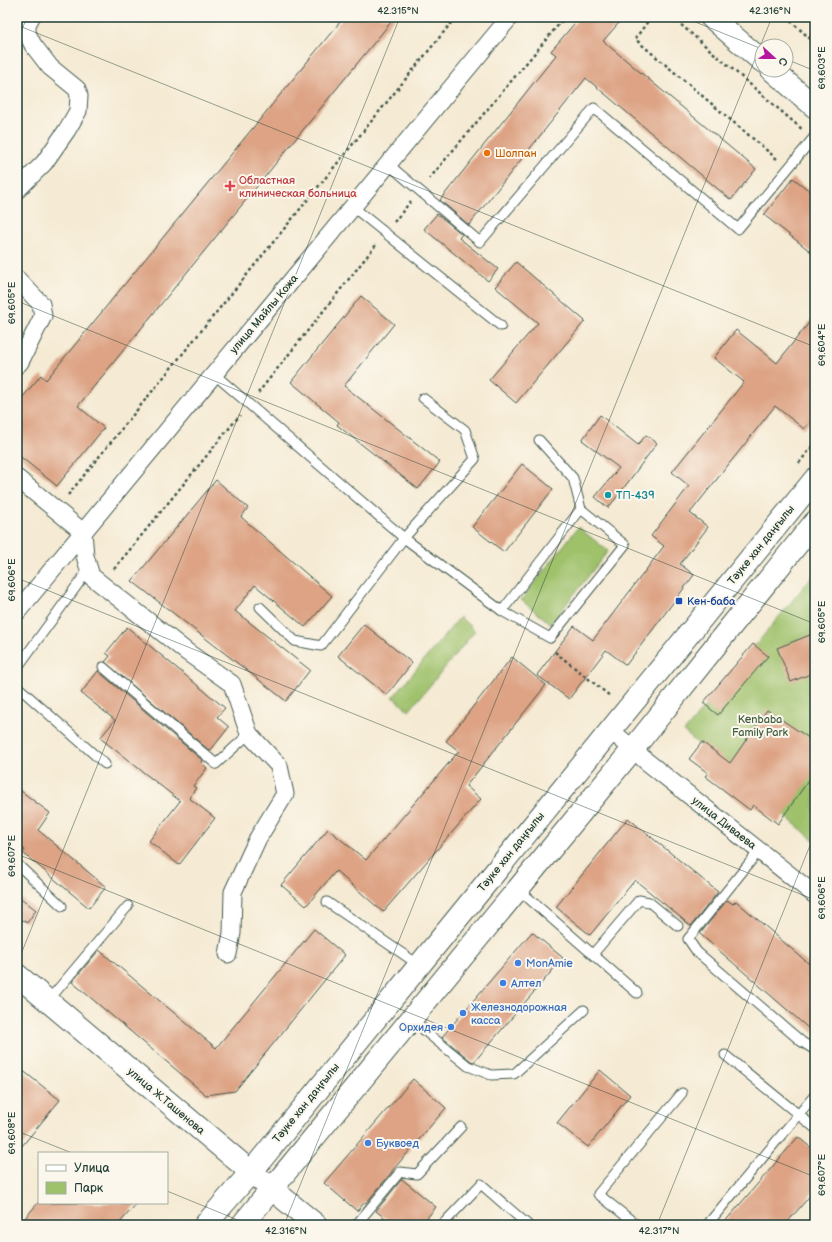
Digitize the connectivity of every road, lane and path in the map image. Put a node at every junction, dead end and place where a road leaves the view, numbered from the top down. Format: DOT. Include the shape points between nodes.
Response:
graph roads {
  1 [pos="31,17"];
  2 [pos="456,17"];
  3 [pos="510,17"];
  4 [pos="565,17"];
  5 [pos="651,17"];
  6 [pos="672,17"];
  7 [pos="711,17"];
  8 [pos="786,17"];
  9 [pos="815,43"];
  10 [pos="754,54"];
  11 [pos="781,78"];
  12 [pos="815,107"];
  13 [pos="814,138"];
  14 [pos="388,164"];
  15 [pos="788,169"];
  16 [pos="17,190"];
  17 [pos="419,190"];
  18 [pos="353,207"];
  19 [pos="385,233"];
  20 [pos="17,279"];
  21 [pos="501,326"];
  22 [pos="17,365"];
  23 [pos="214,374"];
  24 [pos="423,398"];
  25 [pos="248,404"];
  26 [pos="539,440"];
  27 [pos="17,478"];
  28 [pos="815,479"];
  29 [pos="581,509"];
  30 [pos="56,510"];
  31 [pos="815,522"];
  32 [pos="83,532"];
  33 [pos="404,538"];
  34 [pos="89,569"];
  35 [pos="102,584"];
  36 [pos="260,607"];
  37 [pos="502,611"];
  38 [pos="17,612"];
  39 [pos="554,651"];
  40 [pos="17,668"];
  41 [pos="103,668"];
  42 [pos="17,686"];
  43 [pos="614,699"];
  44 [pos="610,730"];
  45 [pos="249,734"];
  46 [pos="634,749"];
  47 [pos="105,764"];
  48 [pos="759,851"];
  49 [pos="17,864"];
  50 [pos="518,889"];
  51 [pos="815,895"];
  52 [pos="327,902"];
  53 [pos="62,906"];
  54 [pos="128,906"];
  55 [pos="678,926"];
  56 [pos="228,954"];
  57 [pos="593,954"];
  58 [pos="419,965"];
  59 [pos="17,975"];
  60 [pos="637,993"];
  61 [pos="48,1001"];
  62 [pos="584,1010"];
  63 [pos="412,1018"];
  64 [pos="815,1050"];
  65 [pos="725,1055"];
  66 [pos="682,1093"];
  67 [pos="815,1095"];
  68 [pos="798,1114"];
  69 [pos="462,1126"];
  70 [pos="815,1128"];
  71 [pos="250,1172"];
  72 [pos="272,1189"];
  73 [pos="206,1225"];
  74 [pos="242,1225"];
  75 [pos="316,1225"];
  76 [pos="356,1225"];
  77 [pos="442,1225"];
  78 [pos="528,1225"];
  79 [pos="637,1225"];
  80 [pos="707,1225"];
  1 -- 16 [label="street" via="27,24 27,33 50,67 78,89 78,111 44,163"];
  2 -- 30 [label="path"];
  3 -- 14 [label="street, улица Майлы Кожа"];
  4 -- 17 [label="path"];
  5 -- 15 [label="path" via="635,39"];
  6 -- 13 [label="path"];
  7 -- 10 [label="main road"];
  8 -- 9 [label="path"];
  11 -- 12 [label="main road"];
  13 -- 15 [label="lane"];
  14 -- 17 [label="lane"];
  14 -- 18 [label="street, улица Майлы Кожа"];
  15 -- 17 [label="lane" via="738,229 594,108 480,242"];
  17 -- 19 [label="path"];
  18 -- 19 [label="lane"];
  18 -- 23 [label="street, улица Майлы Кожа"];
  19 -- 21 [label="lane"];
  19 -- 25 [label="path"];
  20 -- 22 [label="street" via="41,304 43,316"];
  23 -- 25 [label="lane"];
  23 -- 32 [label="street, улица Майлы Кожа"];
  24 -- 33 [label="lane" via="465,430 475,459"];
  25 -- 33 [label="lane"];
  25 -- 35 [label="path"];
  26 -- 29 [label="lane" via="573,478"];
  27 -- 30 [label="street"];
  28 -- 44 [label="main road, Тәуке хан даңғылы"];
  29 -- 37 [label="lane"];
  29 -- 37 [label="lane" via="624,545 550,638"];
  30 -- 32 [label="street"];
  31 -- 46 [label="main road"];
  32 -- 34 [label="street"];
  32 -- 38 [label="street, улица Майлы Кожа"];
  33 -- 36 [label="lane" via="321,646 295,642"];
  33 -- 37 [label="lane"];
  34 -- 35 [label="street" via="91,576"];
  34 -- 40 [label="lane"];
  35 -- 45 [label="street" via="187,652 232,684"];
  39 -- 43 [label="path"];
  41 -- 45 [label="lane" via="216,764"];
  42 -- 47 [label="lane"];
  44 -- 46 [label="street, улица Диваева"];
  44 -- 58 [label="main road, Тәуке хан даңғылы"];
  45 -- 56 [label="street" via="279,766 285,794 258,838 233,892 232,933"];
  46 -- 48 [label="street, улица Диваева"];
  46 -- 50 [label="main road"];
  48 -- 51 [label="street, улица Диваева"];
  48 -- 64 [label="lane" via="688,939 697,952 802,1042"];
  49 -- 53 [label="lane"];
  50 -- 57 [label="lane"];
  50 -- 63 [label="main road"];
  52 -- 58 [label="lane"];
  54 -- 61 [label="lane"];
  55 -- 57 [label="lane" via="649,902 639,900"];
  57 -- 60 [label="lane"];
  58 -- 71 [label="main road, Тәуке хан даңғылы"];
  59 -- 61 [label="main road, улица Ж.Ташенова"];
  61 -- 71 [label="main road, улица Ж.Ташенова"];
  62 -- 63 [label="lane" via="514,1074 491,1075 468,1066"];
  63 -- 72 [label="main road"];
  65 -- 68 [label="lane"];
  66 -- 79 [label="lane" via="598,1194"];
  67 -- 68 [label="lane"];
  68 -- 70 [label="lane"];
  68 -- 80 [label="lane"];
  69 -- 76 [label="lane" via="417,1174 400,1172"];
  71 -- 72 [label="main road, улица Ж.Ташенова"];
  71 -- 73 [label="main road, Тәуке хан даңғылы"];
  72 -- 74 [label="main road"];
  72 -- 75 [label="main road, улица Ж.Ташенова"];
  77 -- 78 [label="lane" via="481,1184"];
}
